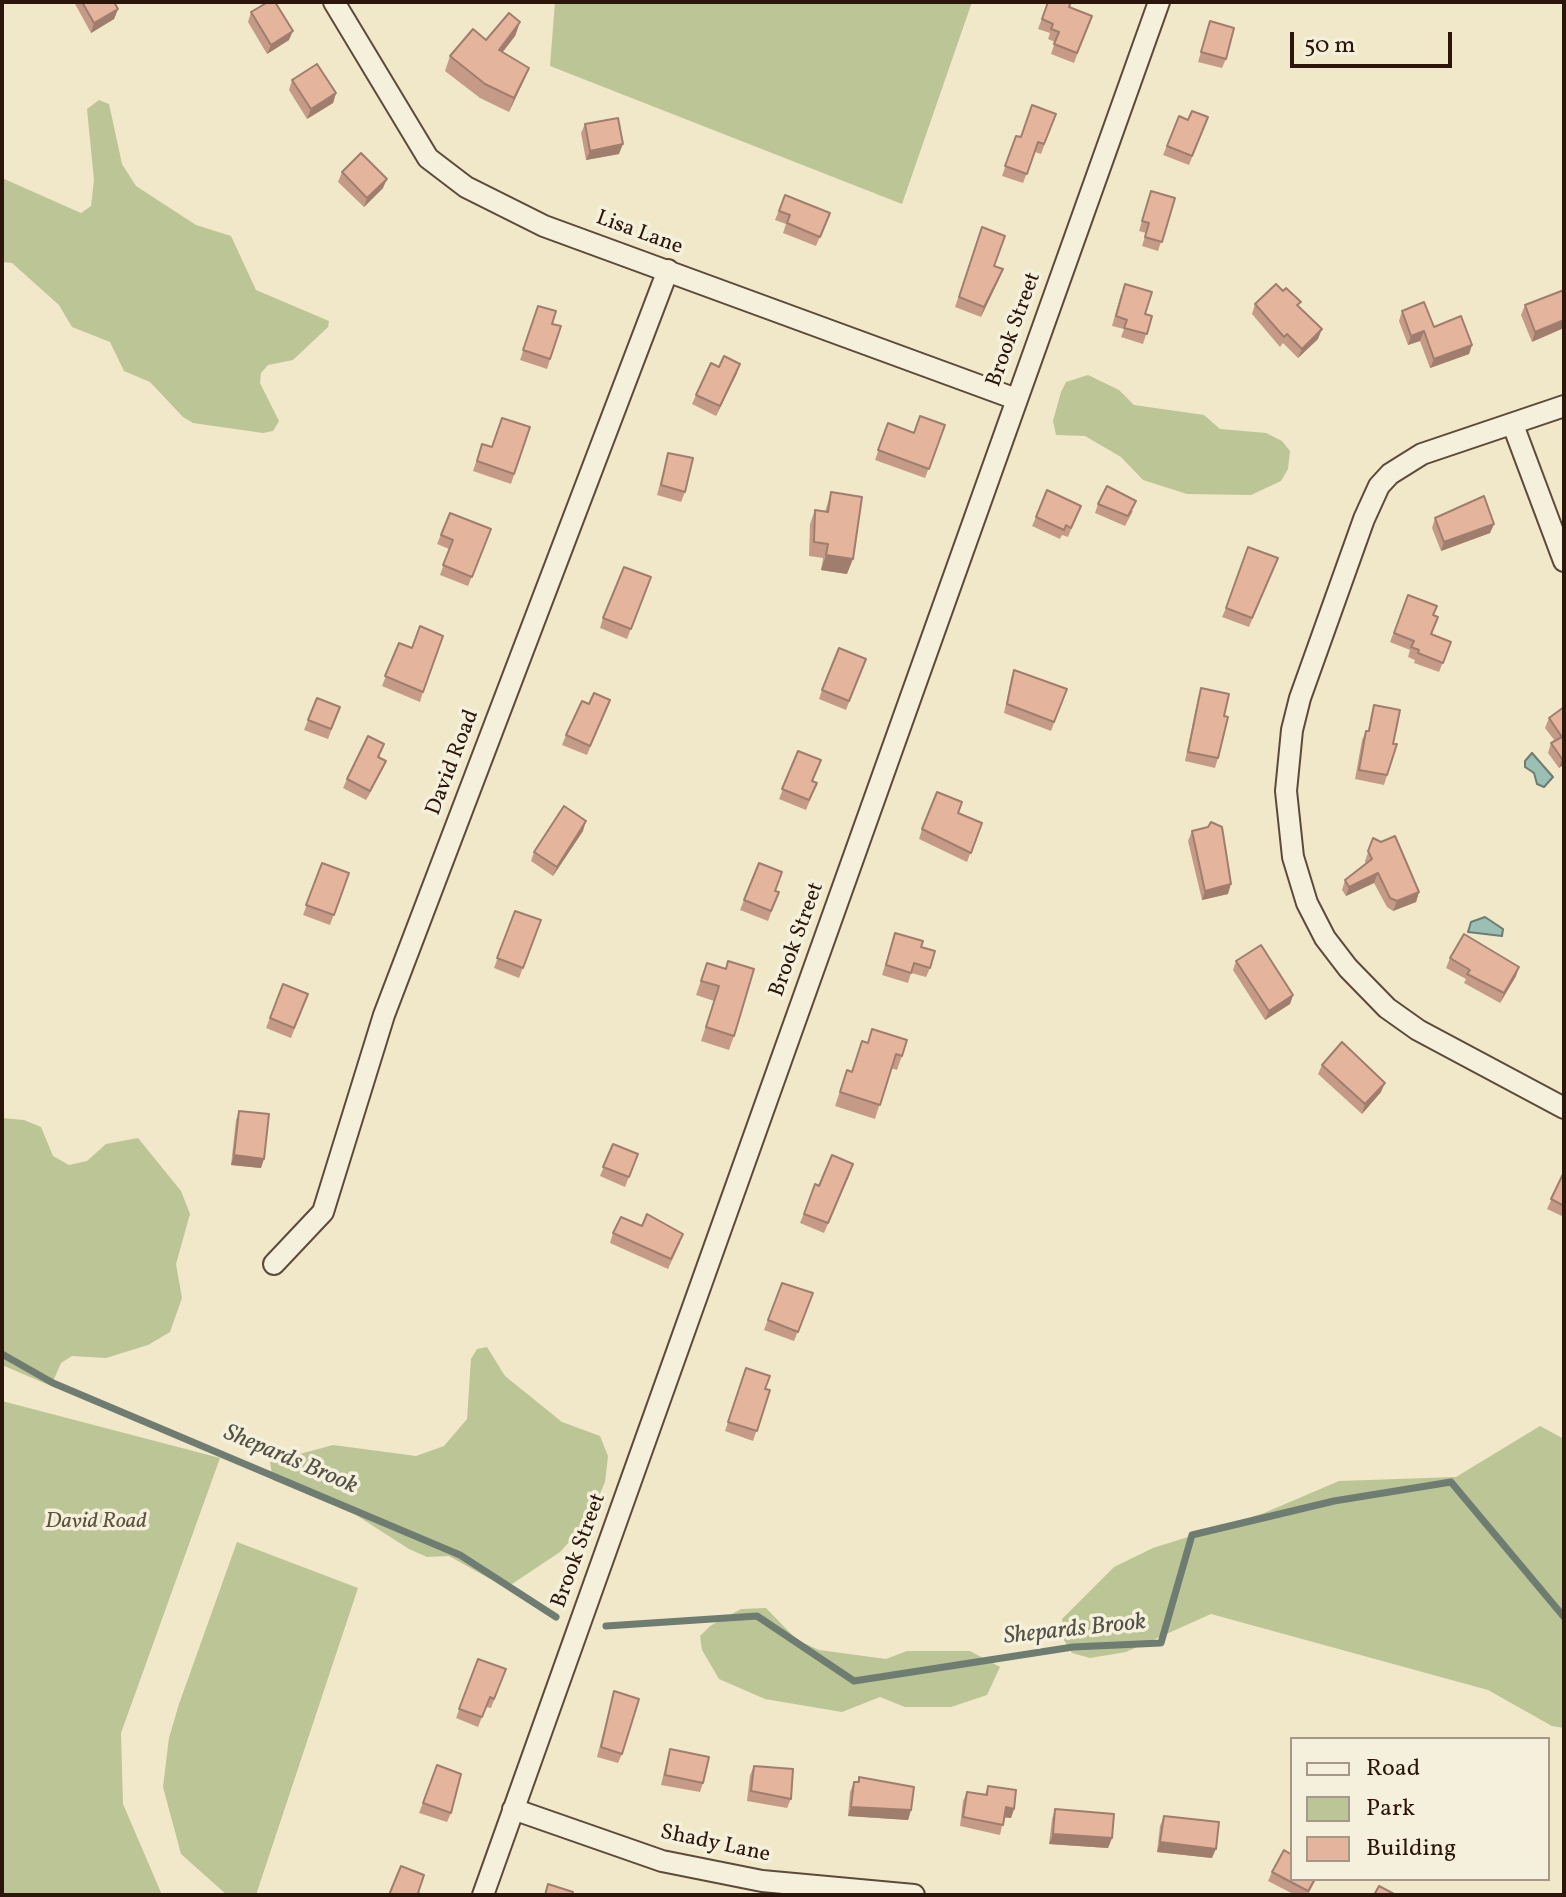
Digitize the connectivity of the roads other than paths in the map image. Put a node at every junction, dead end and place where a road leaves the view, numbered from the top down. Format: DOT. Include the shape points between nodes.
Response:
graph roads {
  1 [pos="334,2"];
  2 [pos="1159,2"];
  3 [pos="668,270"];
  4 [pos="1016,399"];
  5 [pos="1564,406"];
  6 [pos="1513,425"];
  7 [pos="1564,561"];
  8 [pos="1564,1108"];
  9 [pos="274,1264"];
  10 [pos="513,1809"];
  11 [pos="828,1890"];
  12 [pos="483,1895"];
  13 [pos="914,1895"];
  1 -- 3 [label="street, Lisa Lane" via="428,158 445,173 544,226"];
  2 -- 4 [label="street, Brook Street"];
  3 -- 4 [label="street, Lisa Lane"];
  3 -- 9 [label="street, David Road" via="384,1015 323,1212"];
  4 -- 10 [label="street, Brook Street"];
  5 -- 6 [label="street"];
  6 -- 7 [label="street"];
  6 -- 8 [label="street" via="1438,448 1393,472 1375,494 1300,698 1286,766 1290,840 1307,903 1332,948 1387,1008 1464,1057"];
  10 -- 11 [label="street, Shady Lane" via="662,1861"];
  10 -- 12 [label="street, Brook Street"];
  11 -- 13 [label="street, Shady Lane"];
}
